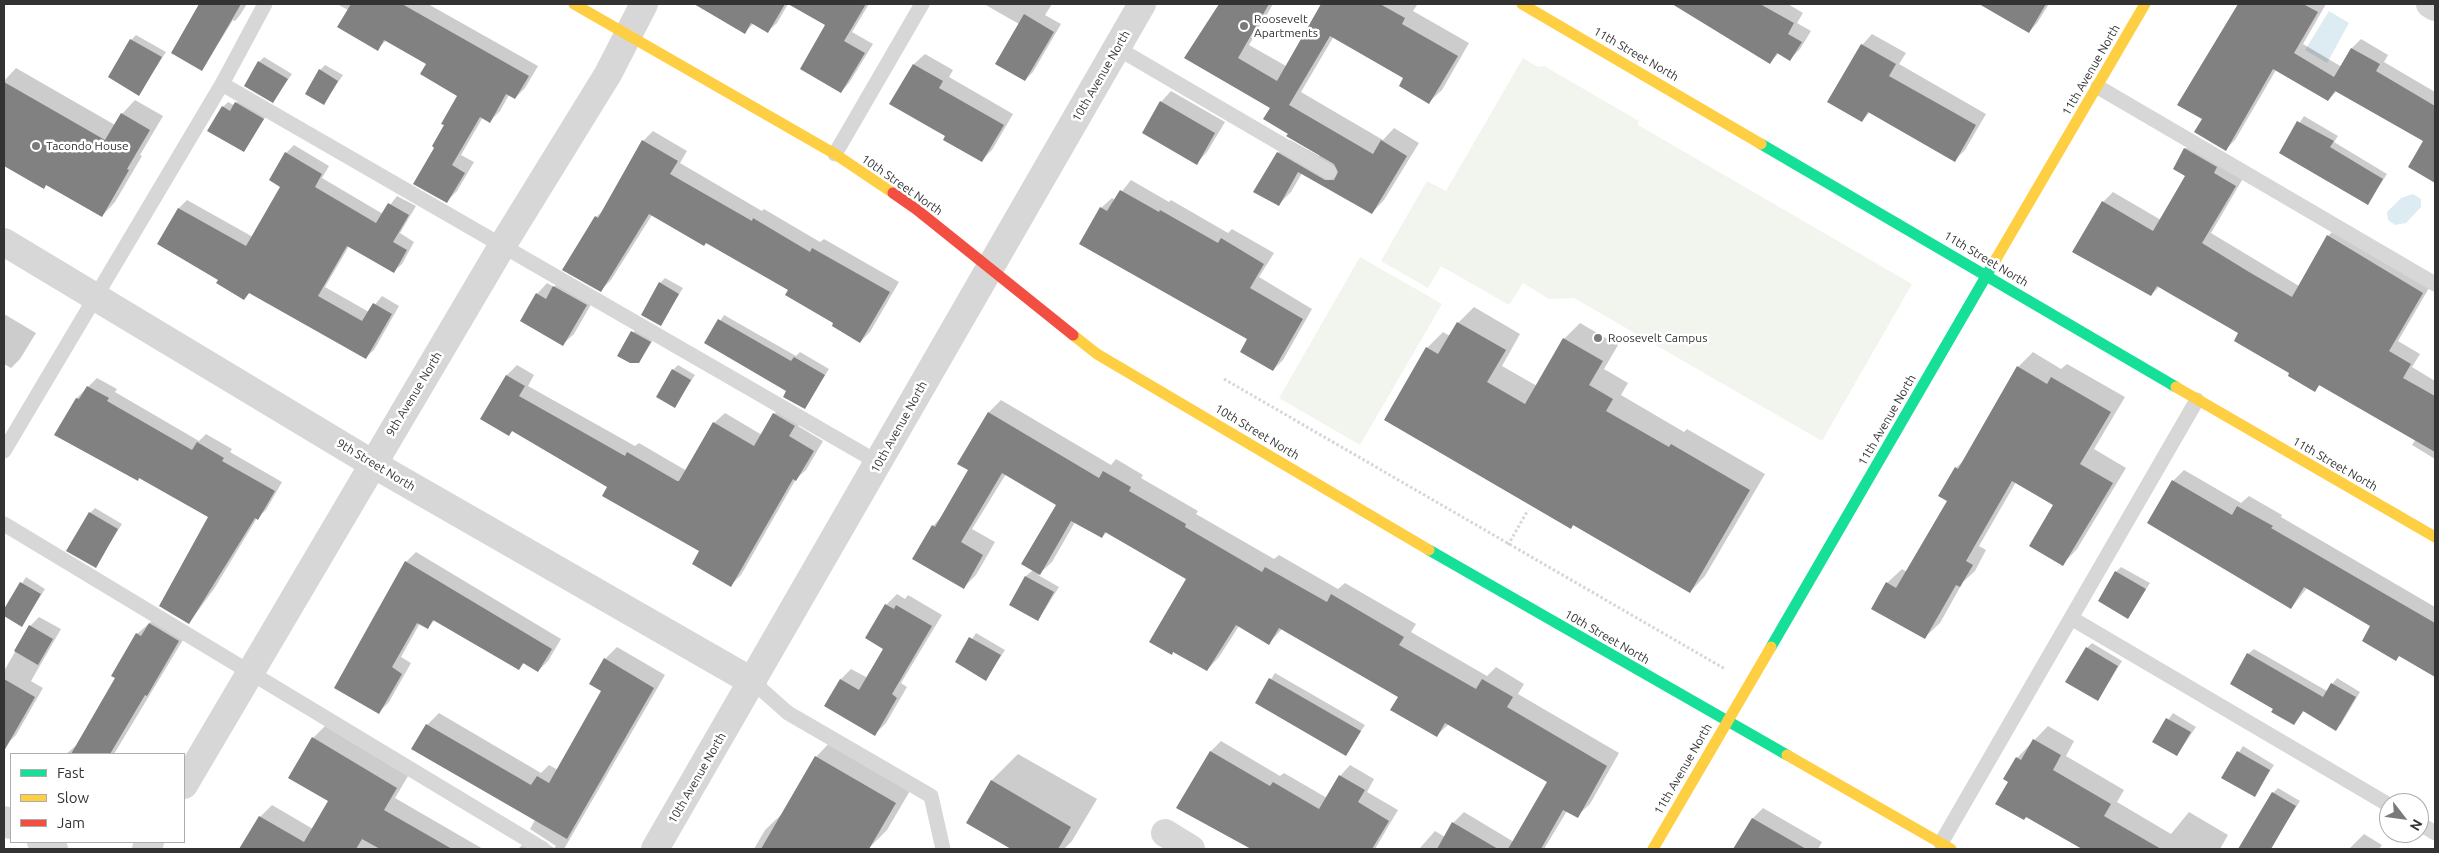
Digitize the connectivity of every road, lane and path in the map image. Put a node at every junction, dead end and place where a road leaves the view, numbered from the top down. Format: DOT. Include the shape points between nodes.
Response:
graph roads {
  1 [pos="265,4"];
  2 [pos="574,4"];
  3 [pos="644,4"];
  4 [pos="922,4"];
  5 [pos="1142,4"];
  6 [pos="1522,4"];
  7 [pos="2145,4"];
  8 [pos="2430,4"];
  9 [pos="2435,7"];
  10 [pos="628,35"];
  11 [pos="1117,48"];
  12 [pos="222,84"];
  13 [pos="2098,87"];
  14 [pos="835,154"];
  15 [pos="1329,172"];
  16 [pos="4,242"];
  17 [pos="502,246"];
  18 [pos="988,268"];
  19 [pos="1987,275"];
  20 [pos="2435,284"];
  21 [pos="96,296"];
  22 [pos="1224,379"];
  23 [pos="2197,400"];
  24 [pos="4,451"];
  25 [pos="879,463"];
  26 [pos="373,464"];
  27 [pos="1528,510"];
  28 [pos="4,524"];
  29 [pos="2435,537"];
  30 [pos="1508,545"];
  31 [pos="2071,618"];
  32 [pos="1730,672"];
  33 [pos="250,673"];
  34 [pos="753,682"];
  35 [pos="1726,722"];
  36 [pos="185,783"];
  37 [pos="2379,800"];
  38 [pos="1165,833"];
  39 [pos="43,843"];
  40 [pos="1946,846"];
  41 [pos="54,849"];
  42 [pos="543,849"];
  43 [pos="655,849"];
  44 [pos="943,849"];
  45 [pos="1191,849"];
  46 [pos="1652,849"];
  1 -- 12 [label="lane"];
  2 -- 10 [label="street, 10th Street North"];
  3 -- 10 [label="street, 9th Avenue North"];
  4 -- 14 [label="lane"];
  5 -- 11 [label="street, 10th Avenue North"];
  6 -- 19 [label="street, 11th Street North"];
  7 -- 13 [label="street, 11th Avenue North"];
  8 -- 9 [label="street"];
  10 -- 14 [label="street, 10th Street North"];
  10 -- 17 [label="street, 9th Avenue North" via="608,74"];
  11 -- 15 [label="lane"];
  11 -- 18 [label="street, 10th Avenue North"];
  12 -- 17 [label="lane"];
  12 -- 21 [label="lane"];
  13 -- 19 [label="street, 11th Avenue North"];
  13 -- 20 [label="lane"];
  14 -- 18 [label="street, 10th Street North" via="916,209"];
  16 -- 21 [label="street, 9th Street North"];
  17 -- 25 [label="lane"];
  17 -- 26 [label="street, 9th Avenue North"];
  18 -- 25 [label="street, 10th Avenue North"];
  18 -- 35 [label="street, 10th Street North" via="1096,354"];
  19 -- 23 [label="street, 11th Street North"];
  19 -- 35 [label="street, 11th Avenue North"];
  21 -- 24 [label="lane"];
  21 -- 26 [label="street, 9th Street North"];
  22 -- 30 [label="path"];
  23 -- 29 [label="street, 11th Street North"];
  23 -- 31 [label="lane"];
  25 -- 34 [label="street, 10th Avenue North"];
  26 -- 33 [label="street, 9th Avenue North"];
  26 -- 34 [label="street, 9th Street North"];
  27 -- 30 [label="path"];
  28 -- 33 [label="lane"];
  30 -- 32 [label="path"];
  31 -- 37 [label="lane"];
  31 -- 40 [label="lane"];
  33 -- 36 [label="street, 9th Avenue North"];
  33 -- 42 [label="lane"];
  34 -- 43 [label="street, 10th Avenue North"];
  34 -- 44 [label="lane" via="788,713 931,796"];
  35 -- 40 [label="street, 10th Street North"];
  35 -- 46 [label="street, 11th Avenue North"];
  38 -- 45 [label="street"];
  39 -- 41 [label="street"];
}
